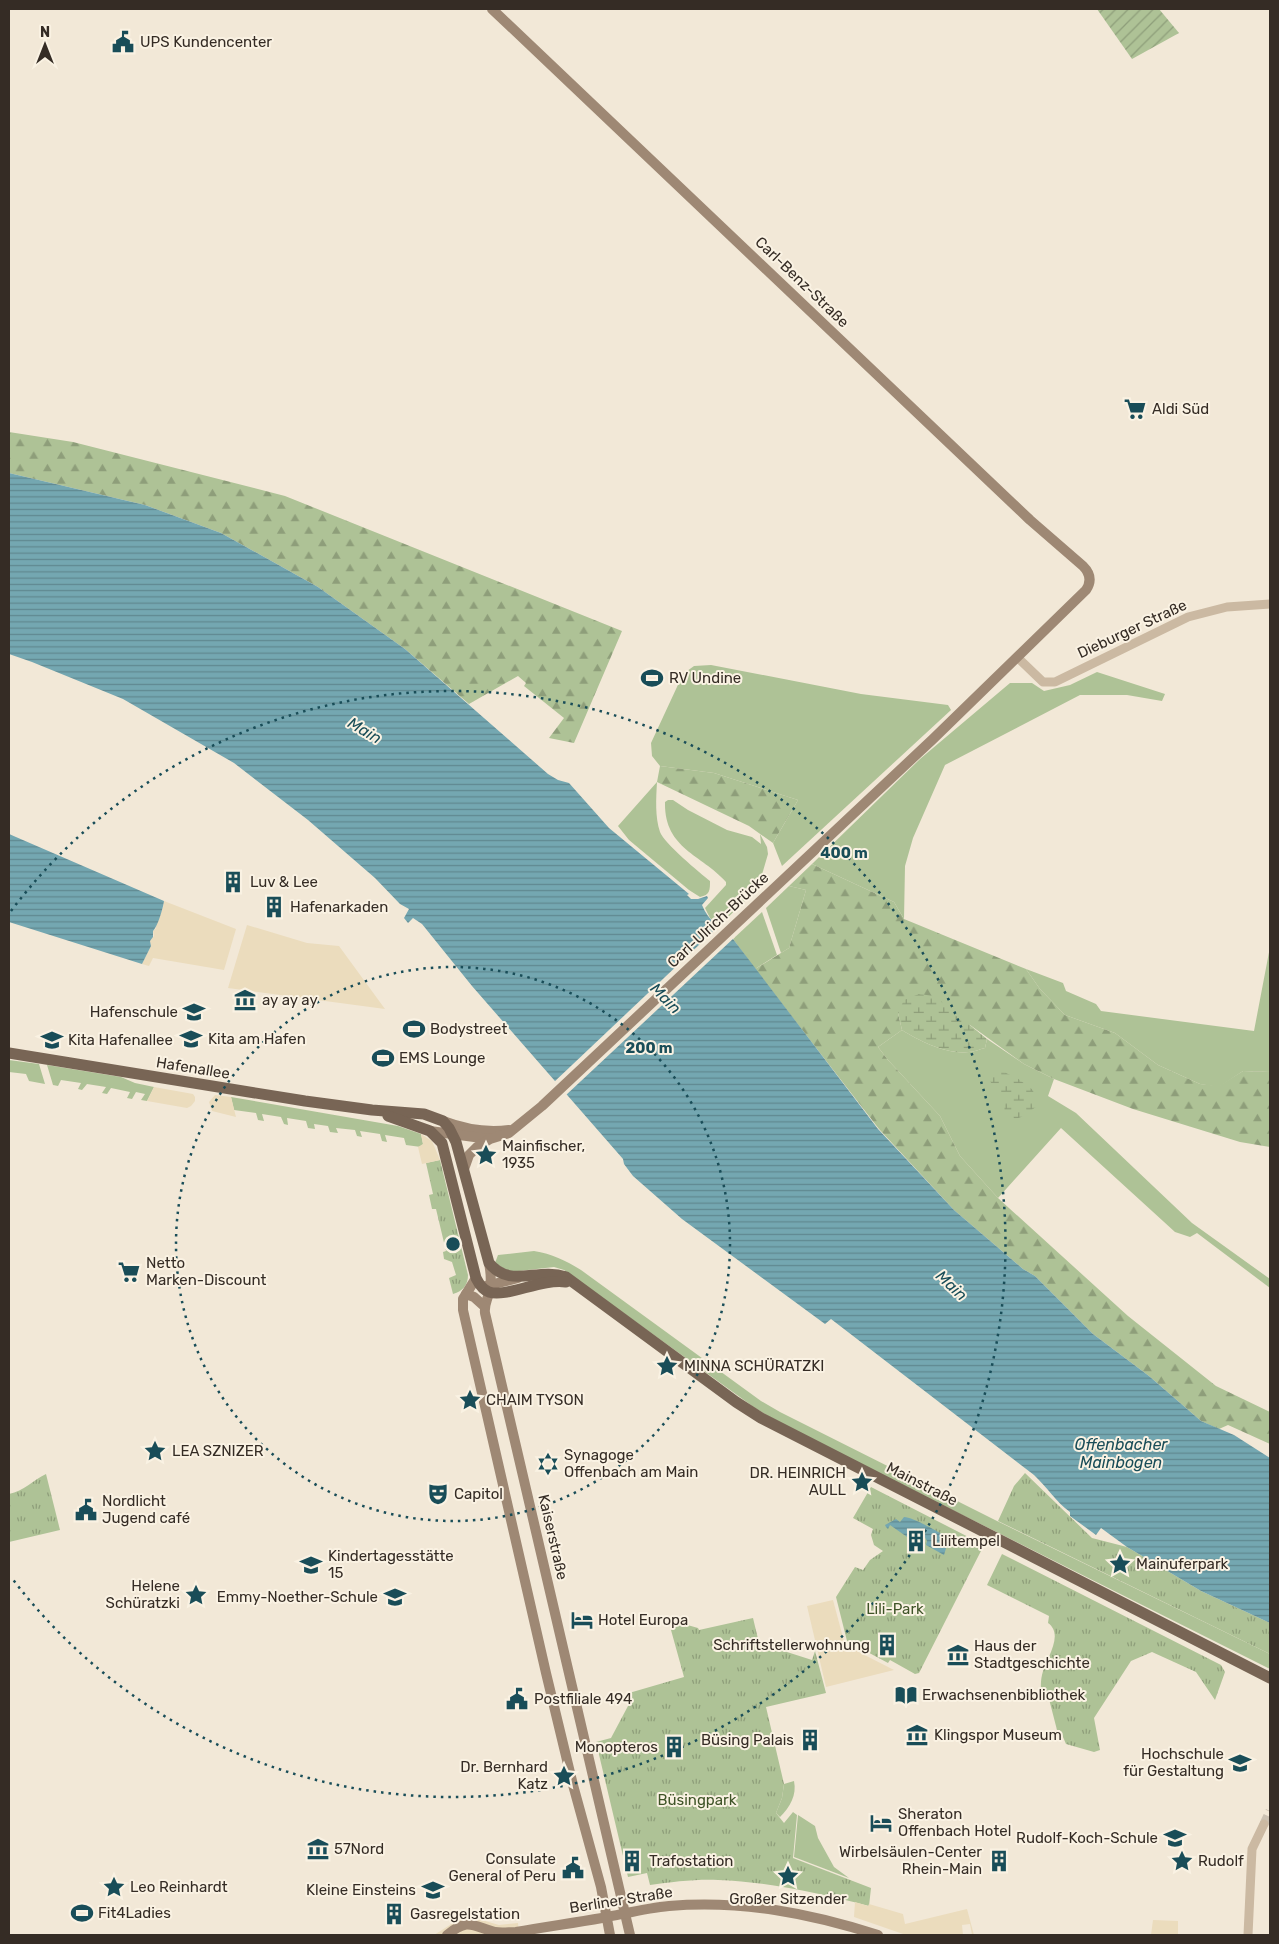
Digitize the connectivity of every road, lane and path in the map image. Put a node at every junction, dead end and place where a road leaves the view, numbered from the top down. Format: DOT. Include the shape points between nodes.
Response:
graph roads {
  1 [pos="492,9"];
  2 [pos="1090,578"];
  3 [pos="1270,604"];
  4 [pos="1018,658"];
  5 [pos="9,1053"];
  6 [pos="372,1110"];
  7 [pos="515,1129"];
  8 [pos="457,1131"];
  9 [pos="430,1132"];
  10 [pos="490,1139"];
  11 [pos="444,1148"];
  12 [pos="464,1169"];
  13 [pos="489,1263"];
  14 [pos="520,1277"];
  15 [pos="484,1286"];
  16 [pos="579,1287"];
  17 [pos="466,1294"];
  18 [pos="484,1306"];
  19 [pos="1270,1678"];
  20 [pos="1264,1824"];
  21 [pos="625,1912"];
  22 [pos="606,1917"];
  23 [pos="516,1932"];
  24 [pos="447,1935"];
  25 [pos="504,1935"];
  26 [pos="610,1935"];
  27 [pos="630,1935"];
  28 [pos="878,1935"];
  29 [pos="1248,1935"];
  1 -- 2 [label="main road, Carl-Benz-Straße" via="1030,520 1083,566"];
  2 -- 4 [label="main road, Carl-Ulrich-Brücke" via="1086,590"];
  3 -- 4 [label="street, Dieburger Straße" via="1227,607 1188,617 1055,682 1043,682"];
  4 -- 7 [label="main road, Carl-Ulrich-Brücke"];
  5 -- 6 [label="main road, Hafenallee"];
  6 -- 8 [label="main road, Hafenallee" via="414,1113 443,1121"];
  6 -- 9 [label="main road, Hafenallee"];
  7 -- 8 [label="main road"];
  7 -- 10 [label="main road" via="502,1137"];
  8 -- 9 [label="main road, Hafenallee"];
  8 -- 10 [label="main road, Hafenallee"];
  8 -- 11 [label="main road"];
  8 -- 12 [label="main road"];
  9 -- 11 [label="main road"];
  10 -- 12 [label="main road" via="472,1152"];
  11 -- 15 [label="main road"];
  12 -- 13 [label="main road"];
  13 -- 14 [label="main road, Mainstraße" via="502,1275"];
  13 -- 15 [label="main road"];
  14 -- 15 [label="main road, Mainstraße"];
  14 -- 16 [label="main road, Mainstraße" via="551,1274 566,1277"];
  15 -- 16 [label="main road, Mainstraße" via="500,1293 550,1282"];
  15 -- 17 [label="main road"];
  15 -- 18 [label="main road"];
  16 -- 19 [label="main road, Mainstraße" via="761,1418"];
  17 -- 18 [label="main road"];
  17 -- 22 [label="main road" via="463,1310"];
  18 -- 21 [label="main road, Kaiserstraße"];
  20 -- 29 [label="street" via="1252,1849"];
  21 -- 22 [label="main road, Berliner Straße"];
  21 -- 27 [label="main road, Kaiserstraße"];
  21 -- 28 [label="main road, Berliner Straße" via="687,1905 757,1907"];
  22 -- 23 [label="main road, Berliner Straße"];
  22 -- 26 [label="main road"];
  23 -- 24 [label="main road, Berliner Straße" via="494,1931 469,1923 460,1925"];
  23 -- 25 [label="main road, Berliner Straße"];
}
